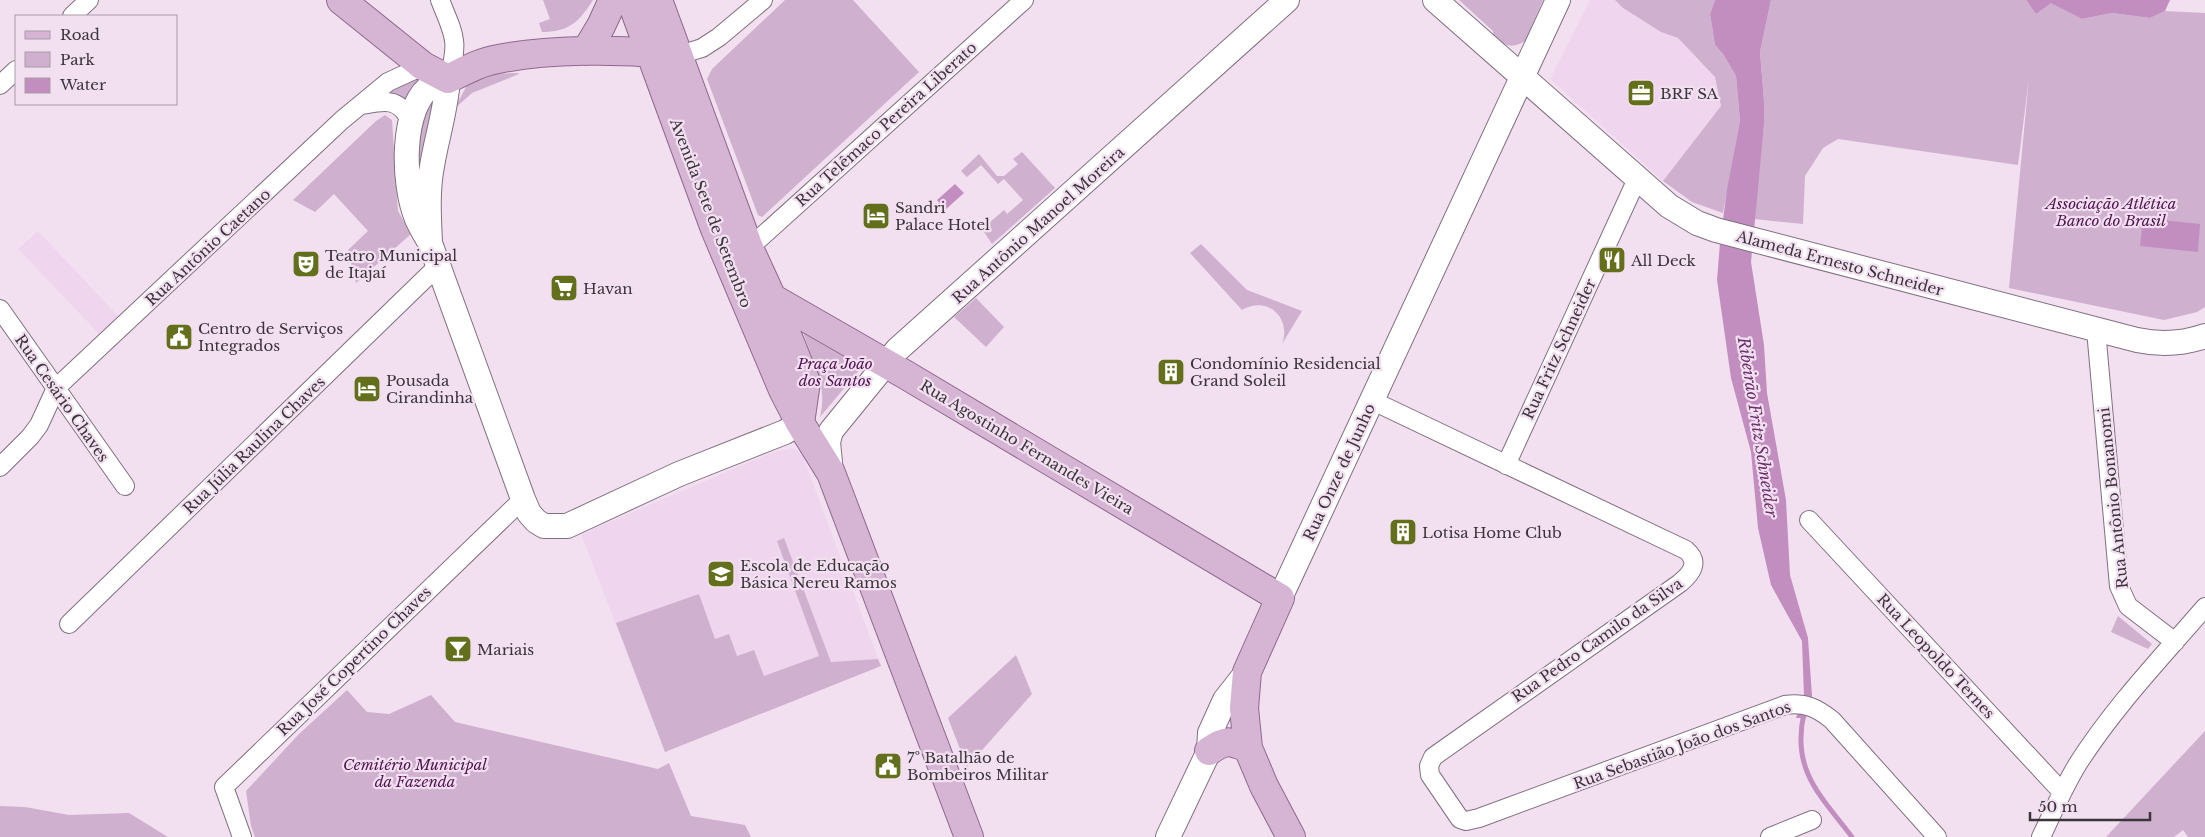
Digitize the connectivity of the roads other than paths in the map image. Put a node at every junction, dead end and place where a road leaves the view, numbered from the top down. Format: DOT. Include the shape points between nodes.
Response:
graph roads {
  1 [pos="89,0"];
  2 [pos="340,0"];
  3 [pos="440,0"];
  4 [pos="613,0"];
  5 [pos="631,0"];
  6 [pos="658,0"];
  7 [pos="763,0"];
  8 [pos="1024,0"];
  9 [pos="1287,0"];
  10 [pos="1435,0"];
  11 [pos="1558,0"];
  12 [pos="73,15"];
  13 [pos="586,51"];
  14 [pos="651,52"];
  15 [pos="679,55"];
  16 [pos="423,66"];
  17 [pos="15,71"];
  18 [pos="1522,78"];
  19 [pos="448,79"];
  20 [pos="0,85"];
  21 [pos="359,105"];
  22 [pos="410,120"];
  23 [pos="1637,179"];
  24 [pos="430,244"];
  25 [pos="749,248"];
  26 [pos="438,266"];
  27 [pos="772,298"];
  28 [pos="0,309"];
  29 [pos="2096,330"];
  30 [pos="2205,336"];
  31 [pos="886,363"];
  32 [pos="56,388"];
  33 [pos="1373,401"];
  34 [pos="800,424"];
  35 [pos="1506,465"];
  36 [pos="0,467"];
  37 [pos="831,473"];
  38 [pos="125,486"];
  39 [pos="523,499"];
  40 [pos="1810,520"];
  41 [pos="1280,598"];
  42 [pos="2205,607"];
  43 [pos="70,624"];
  44 [pos="2175,642"];
  45 [pos="1247,672"];
  46 [pos="1248,748"];
  47 [pos="1209,751"];
  48 [pos="2062,792"];
  49 [pos="1812,820"];
  50 [pos="1466,821"];
  51 [pos="242,837"];
  52 [pos="969,837"];
  53 [pos="1168,837"];
  54 [pos="1291,837"];
  55 [pos="1770,837"];
  56 [pos="1937,837"];
  57 [pos="2041,837"];
  1 -- 12 [label="street"];
  2 -- 16 [label="main road"];
  3 -- 19 [label="street" via="456,43"];
  4 -- 13 [label="main road"];
  5 -- 14 [label="main road, Avenida Sete de Setembro"];
  6 -- 15 [label="main road, Avenida Sete de Setembro"];
  7 -- 15 [label="street" via="719,37 702,48"];
  8 -- 25 [label="street, Rua Telêmaco Pereira Liberato"];
  9 -- 31 [label="street, Rua Antônio Manoel Moreira"];
  10 -- 18 [label="street, Alameda Ernesto Schneider"];
  11 -- 18 [label="street, Rua Onze de Junho"];
  13 -- 14 [label="main road"];
  13 -- 19 [label="main road" via="497,59"];
  14 -- 15 [label="main road"];
  14 -- 34 [label="main road, Avenida Sete de Setembro" via="715,229"];
  15 -- 25 [label="main road, Avenida Sete de Setembro"];
  16 -- 19 [label="main road"];
  16 -- 21 [label="street, Rua Antônio Caetano" via="388,82"];
  17 -- 20 [label="street"];
  18 -- 23 [label="street, Alameda Ernesto Schneider"];
  18 -- 33 [label="street, Rua Onze de Junho"];
  19 -- 22 [label="street" via="434,83 427,90"];
  19 -- 24 [label="street" via="443,120 431,166"];
  21 -- 22 [label="street" via="384,101 400,105"];
  21 -- 32 [label="street, Rua Antônio Caetano"];
  22 -- 24 [label="street" via="411,196 417,219"];
  23 -- 29 [label="street, Alameda Ernesto Schneider" via="1683,215 1716,230"];
  23 -- 35 [label="street, Rua Fritz Schneider"];
  24 -- 26 [label="street"];
  25 -- 27 [label="main road, Avenida Sete de Setembro"];
  26 -- 39 [label="street"];
  26 -- 43 [label="street, Rua Júlia Raulina Chaves"];
  27 -- 31 [label="main road, Rua Agostinho Fernandes Vieira"];
  27 -- 34 [label="main road, Avenida Sete de Setembro" via="806,382"];
  28 -- 32 [label="street, Rua Cesário Chaves"];
  29 -- 30 [label="street, Alameda Ernesto Schneider" via="2156,344"];
  29 -- 44 [label="street, Rua Antônio Bonanomi" via="2119,586 2128,606"];
  31 -- 37 [label="street, Rua Antônio Manoel Moreira" via="831,431 828,442"];
  31 -- 41 [label="main road, Rua Agostinho Fernandes Vieira"];
  32 -- 36 [label="street" via="39,425"];
  32 -- 38 [label="street, Rua Cesário Chaves"];
  33 -- 35 [label="street, Rua Pedro Camilo da Silva"];
  33 -- 41 [label="street, Rua Onze de Junho"];
  34 -- 37 [label="main road, Avenida Sete de Setembro"];
  34 -- 39 [label="street" via="679,474 567,526 544,526 530,514"];
  35 -- 50 [label="street, Rua Pedro Camilo da Silva" via="1686,550 1694,563 1690,574 1680,583 1432,757 1430,775 1460,819"];
  37 -- 52 [label="main road, Avenida Sete de Setembro"];
  39 -- 51 [label="street, Rua José Copertino Chaves" via="224,787"];
  40 -- 48 [label="street, Rua Leopoldo Ternes"];
  41 -- 45 [label="main road, Rua Onze de Junho"];
  42 -- 44 [label="street"];
  44 -- 48 [label="street" via="2100,733"];
  45 -- 46 [label="main road" via="1244,708"];
  45 -- 47 [label="street, Rua Onze de Junho" via="1224,700 1210,733"];
  46 -- 47 [label="main road" via="1228,741"];
  46 -- 54 [label="main road"];
  47 -- 53 [label="street, Rua Onze de Junho"];
  48 -- 57 [label="street"];
  49 -- 55 [label="street"];
  50 -- 56 [label="street, Rua Sebastião João dos Santos" via="1796,703 1816,707 1832,720"];
}
